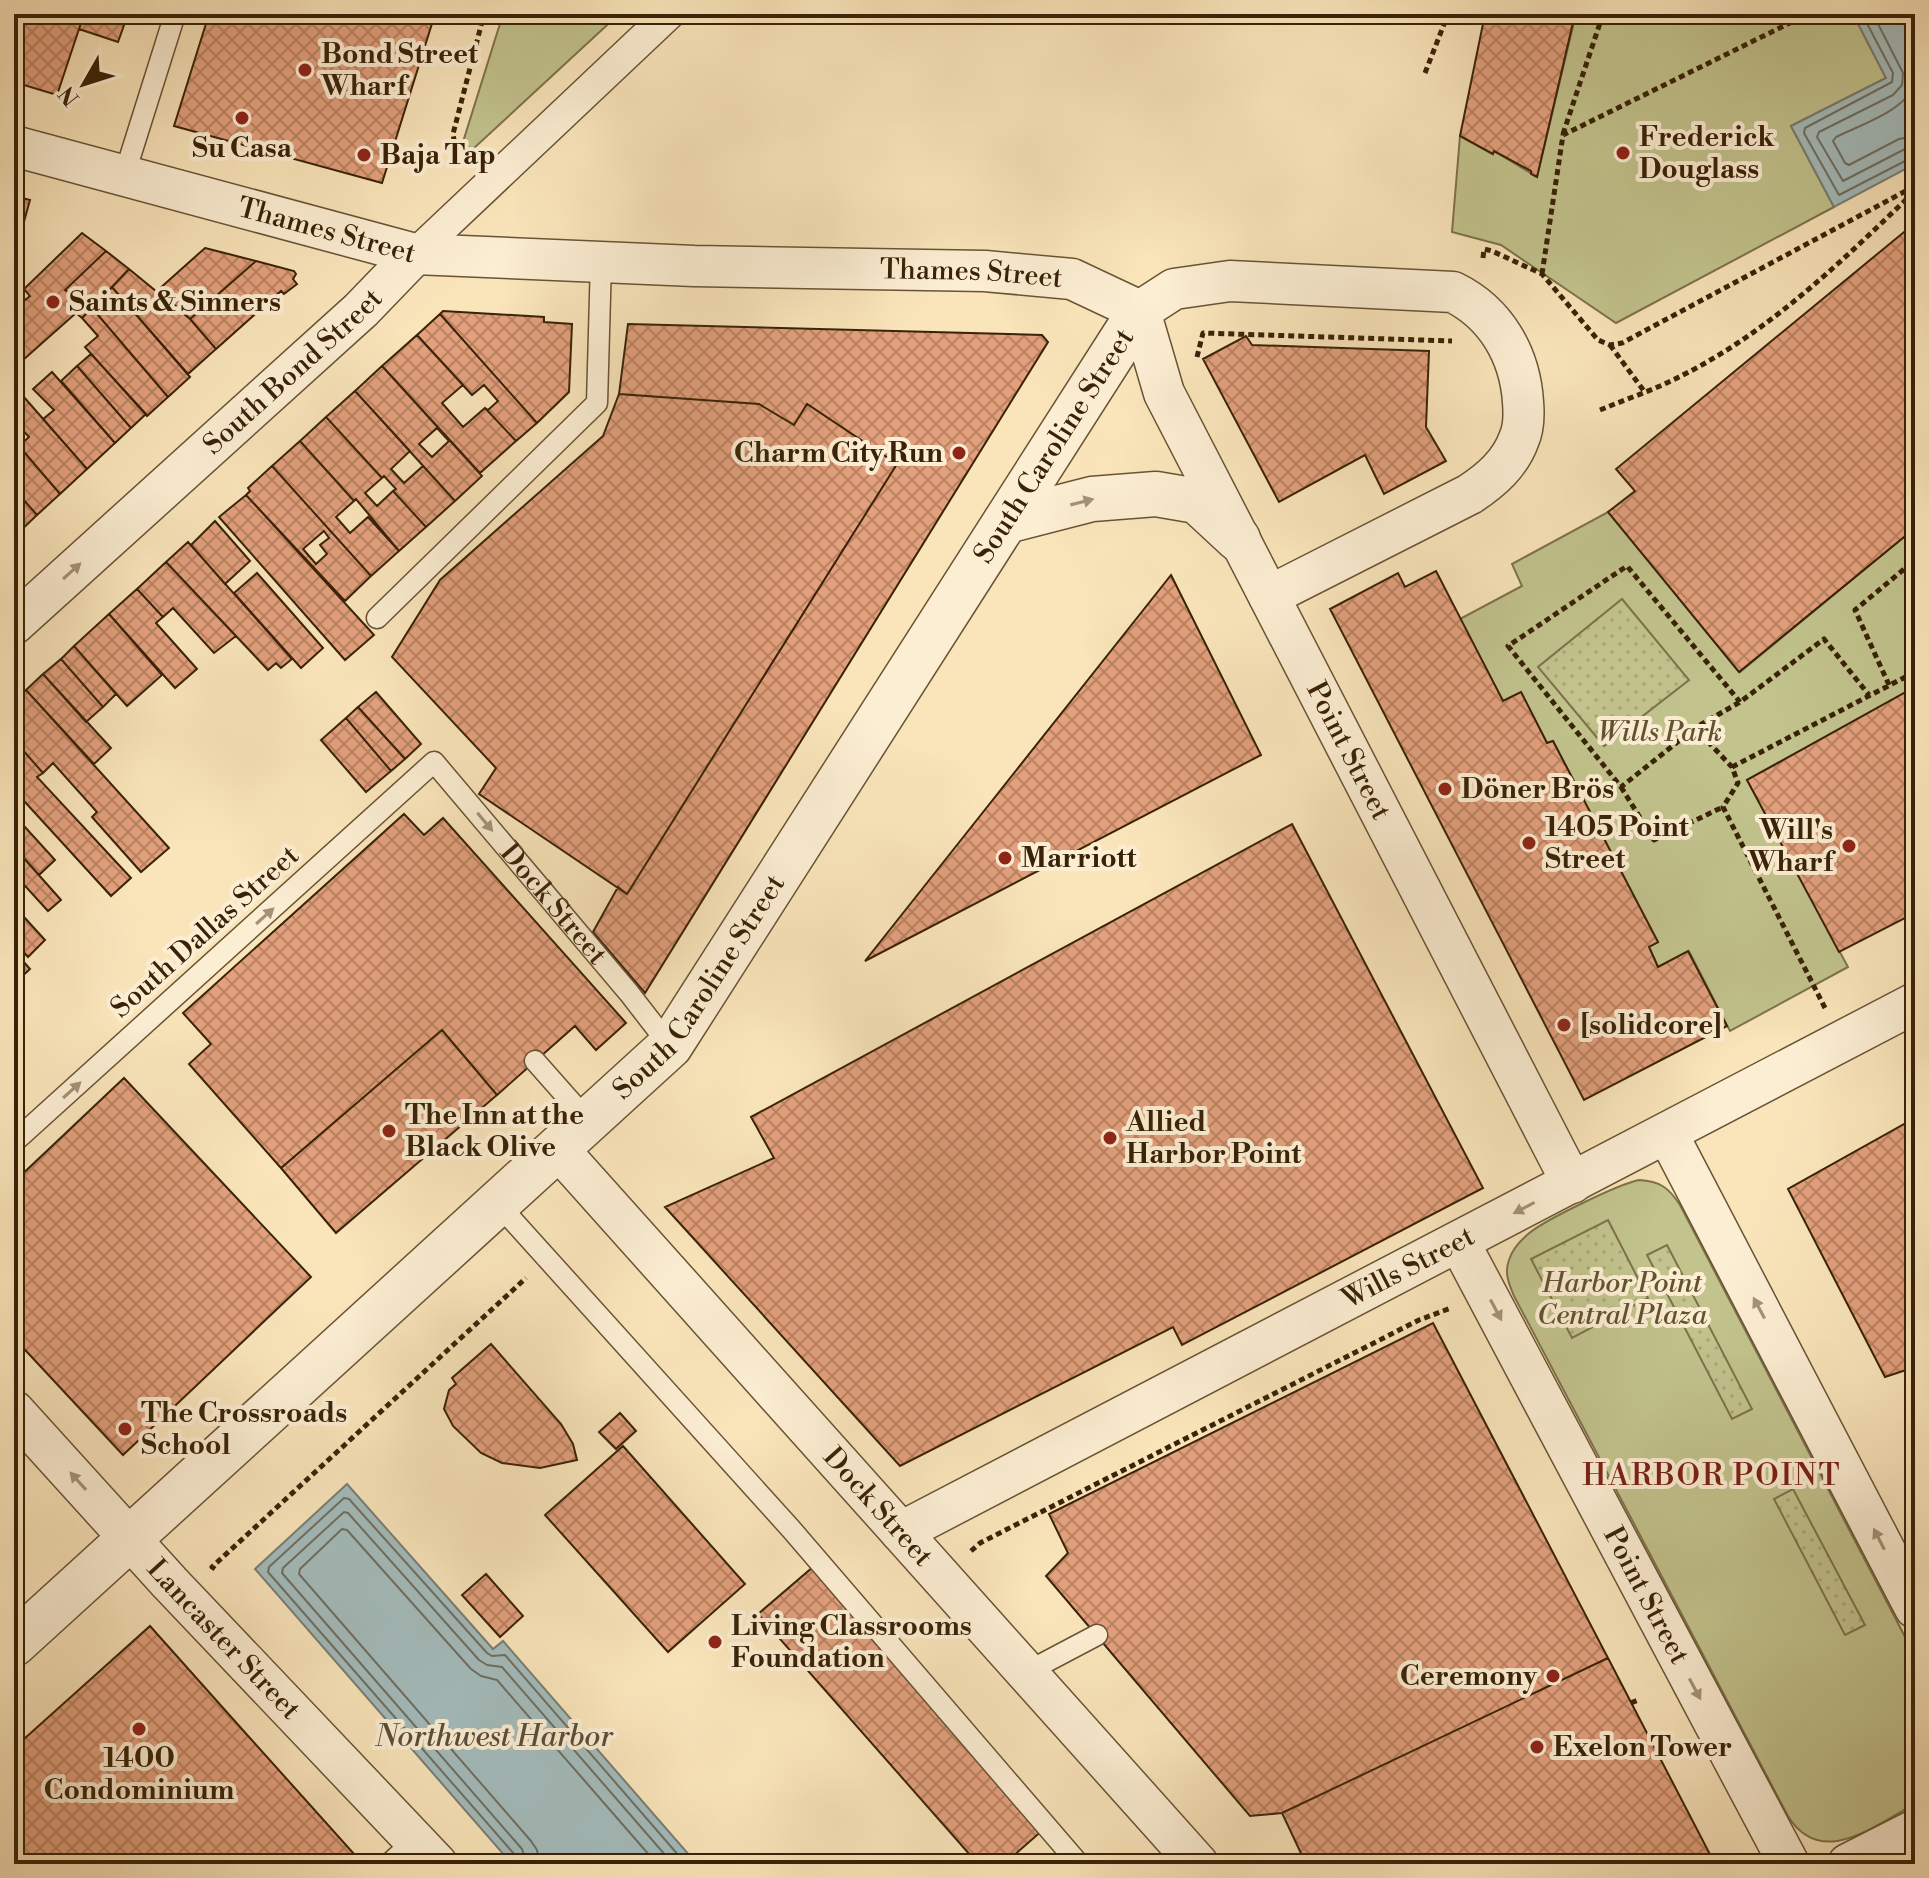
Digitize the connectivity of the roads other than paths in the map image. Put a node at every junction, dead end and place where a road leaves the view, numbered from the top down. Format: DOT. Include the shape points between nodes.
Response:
graph roads {
  1 [pos="175,14"];
  2 [pos="669,14"];
  3 [pos="14,146"];
  4 [pos="124,176"];
  5 [pos="415,254"];
  6 [pos="601,261"];
  7 [pos="1140,311"];
  8 [pos="1006,521"];
  9 [pos="1238,539"];
  10 [pos="1269,596"];
  11 [pos="377,618"];
  12 [pos="14,624"];
  13 [pos="434,762"];
  14 [pos="1915,1003"];
  15 [pos="670,1046"];
  16 [pos="535,1061"];
  17 [pos="1667,1133"];
  18 [pos="573,1135"];
  19 [pos="14,1142"];
  20 [pos="1572,1183"];
  21 [pos="498,1204"];
  22 [pos="1459,1242"];
  23 [pos="14,1411"];
  24 [pos="901,1532"];
  25 [pos="130,1539"];
  26 [pos="1915,1608"];
  27 [pos="1097,1635"];
  28 [pos="14,1644"];
  29 [pos="1025,1673"];
  30 [pos="1915,1830"];
  31 [pos="414,1856"];
  32 [pos="1079,1864"];
  33 [pos="1198,1864"];
  34 [pos="1789,1864"];
  35 [pos="1848,1864"];
  1 -- 4 [label="lane"];
  2 -- 5 [label="street, South Bond Street"];
  3 -- 4 [label="street, Thames Street"];
  4 -- 5 [label="street, Thames Street"];
  5 -- 6 [label="street, Thames Street"];
  12 -- 5 [label="street, South Bond Street, one-way" via="361,310"];
  6 -- 7 [label="street, Thames Street" via="1029,275 1072,279"];
  6 -- 11 [label="lane" via="597,403"];
  7 -- 8 [label="street, South Caroline Street"];
  7 -- 9 [label="street, Point Street" via="1164,393"];
  7 -- 10 [label="street" via="1174,289 1230,281 1453,292 1488,316 1515,360 1524,414 1520,437 1493,478"];
  8 -- 9 [label="street, one-way" via="1092,499 1156,494 1197,501"];
  8 -- 15 [label="street, South Caroline Street"];
  9 -- 10 [label="street, Point Street"];
  10 -- 20 [label="street, Point Street"];
  13 -- 15 [label="lane, Dock Street, one-way"];
  19 -- 13 [label="lane, South Dallas Street, one-way"];
  14 -- 17 [label="street, Wills Street"];
  15 -- 18 [label="street, South Caroline Street"];
  16 -- 18 [label="lane"];
  17 -- 20 [label="street, Wills Street"];
  26 -- 17 [label="street, one-way"];
  18 -- 21 [label="street, South Caroline Street"];
  18 -- 24 [label="street, Dock Street"];
  20 -- 22 [label="street, Wills Street, one-way"];
  21 -- 25 [label="street, South Caroline Street"];
  21 -- 32 [label="lane" via="791,1529"];
  22 -- 24 [label="street, Wills Street"];
  22 -- 34 [label="street, Point Street, one-way"];
  25 -- 23 [label="street, Lancaster Street, one-way"];
  24 -- 29 [label="street, Dock Street"];
  25 -- 28 [label="street, South Caroline Street"];
  25 -- 31 [label="street, Lancaster Street"];
  27 -- 29 [label="lane"];
  29 -- 33 [label="street, Dock Street"];
  30 -- 35 [label="street"];
}
